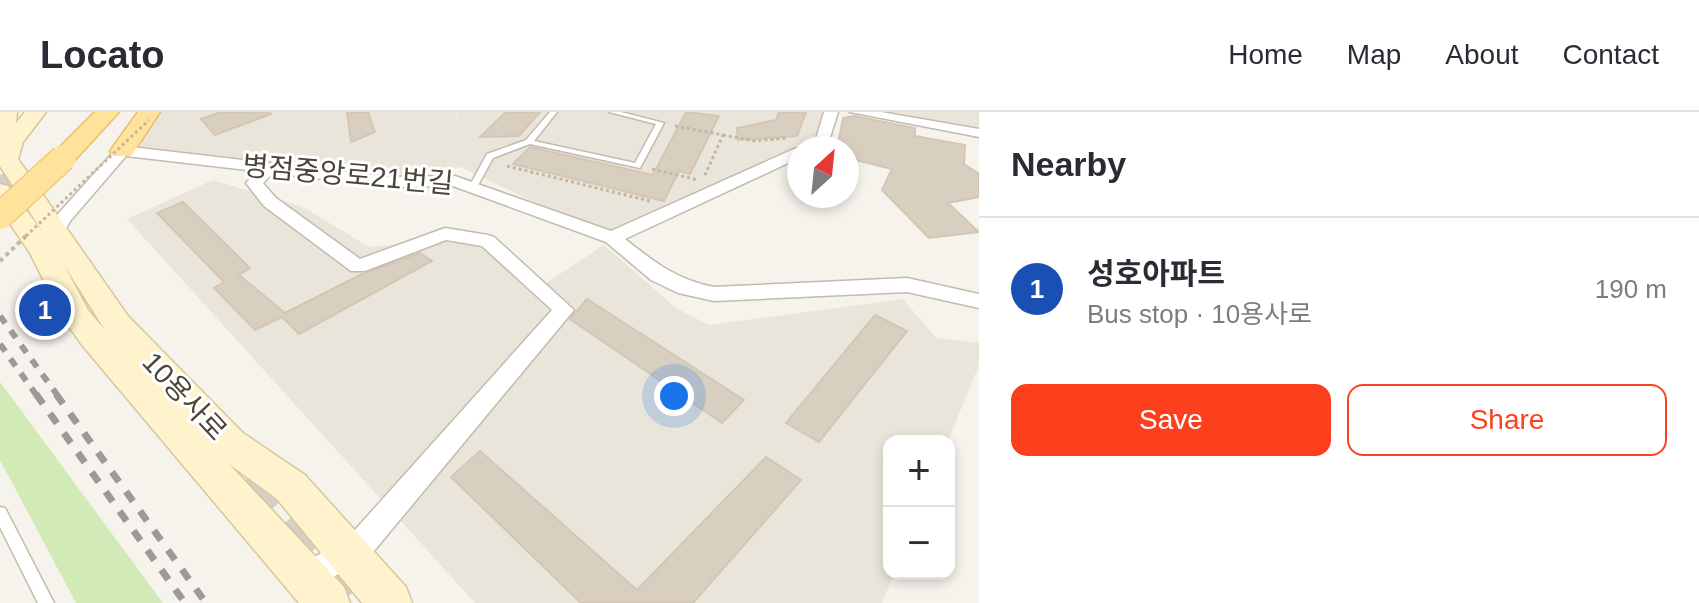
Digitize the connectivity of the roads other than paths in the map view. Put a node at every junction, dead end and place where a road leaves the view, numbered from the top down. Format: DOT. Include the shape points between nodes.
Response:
graph roads {
  1 [pos="36,112"];
  2 [pos="85,112"];
  3 [pos="108,112"];
  4 [pos="554,112"];
  5 [pos="612,112"];
  6 [pos="831,112"];
  7 [pos="857,112"];
  8 [pos="149,116"];
  9 [pos="7,117"];
  10 [pos="979,133"];
  11 [pos="824,136"];
  12 [pos="529,142"];
  13 [pos="58,151"];
  14 [pos="122,151"];
  15 [pos="787,158"];
  16 [pos="269,168"];
  17 [pos="3,182"];
  18 [pos="473,187"];
  19 [pos="0,216"];
  20 [pos="612,238"];
  21 [pos="49,241"];
  22 [pos="979,301"];
  23 [pos="0,513"];
  24 [pos="346,552"];
  25 [pos="318,591"];
  26 [pos="46,603"];
  27 [pos="390,603"];
  1 -- 17 [label="street" via="12,141"];
  2 -- 13 [label="main road"];
  3 -- 13 [label="main road"];
  4 -- 12 [label="lane"];
  5 -- 12 [label="lane" via="660,123 637,166"];
  6 -- 11 [label="street"];
  7 -- 10 [label="street"];
  8 -- 14 [label="main road"];
  9 -- 17 [label="street"];
  12 -- 18 [label="lane" via="490,156"];
  13 -- 17 [label="main road"];
  13 -- 19 [label="main road, bridge"];
  14 -- 16 [label="street, 병점중앙로21번길"];
  14 -- 21 [label="street"];
  15 -- 20 [label="street"];
  16 -- 18 [label="street, 병점중앙로21번길" via="389,182 455,181"];
  16 -- 24 [label="street" via="254,183 270,202 358,267 445,234 488,241 564,310 364,541"];
  17 -- 21 [label="street, 10용사로"];
  18 -- 20 [label="street, 병점중앙로21번길"];
  20 -- 22 [label="street, 병점중앙로21번길" via="658,275 714,294 907,285"];
  21 -- 24 [label="street, 10용사로" via="117,324 230,444 291,487"];
  21 -- 25 [label="street, 10용사로" via="77,317"];
  23 -- 26 [label="lane"];
  24 -- 25 [label="street"];
  24 -- 27 [label="street, 10용사로"];
}
